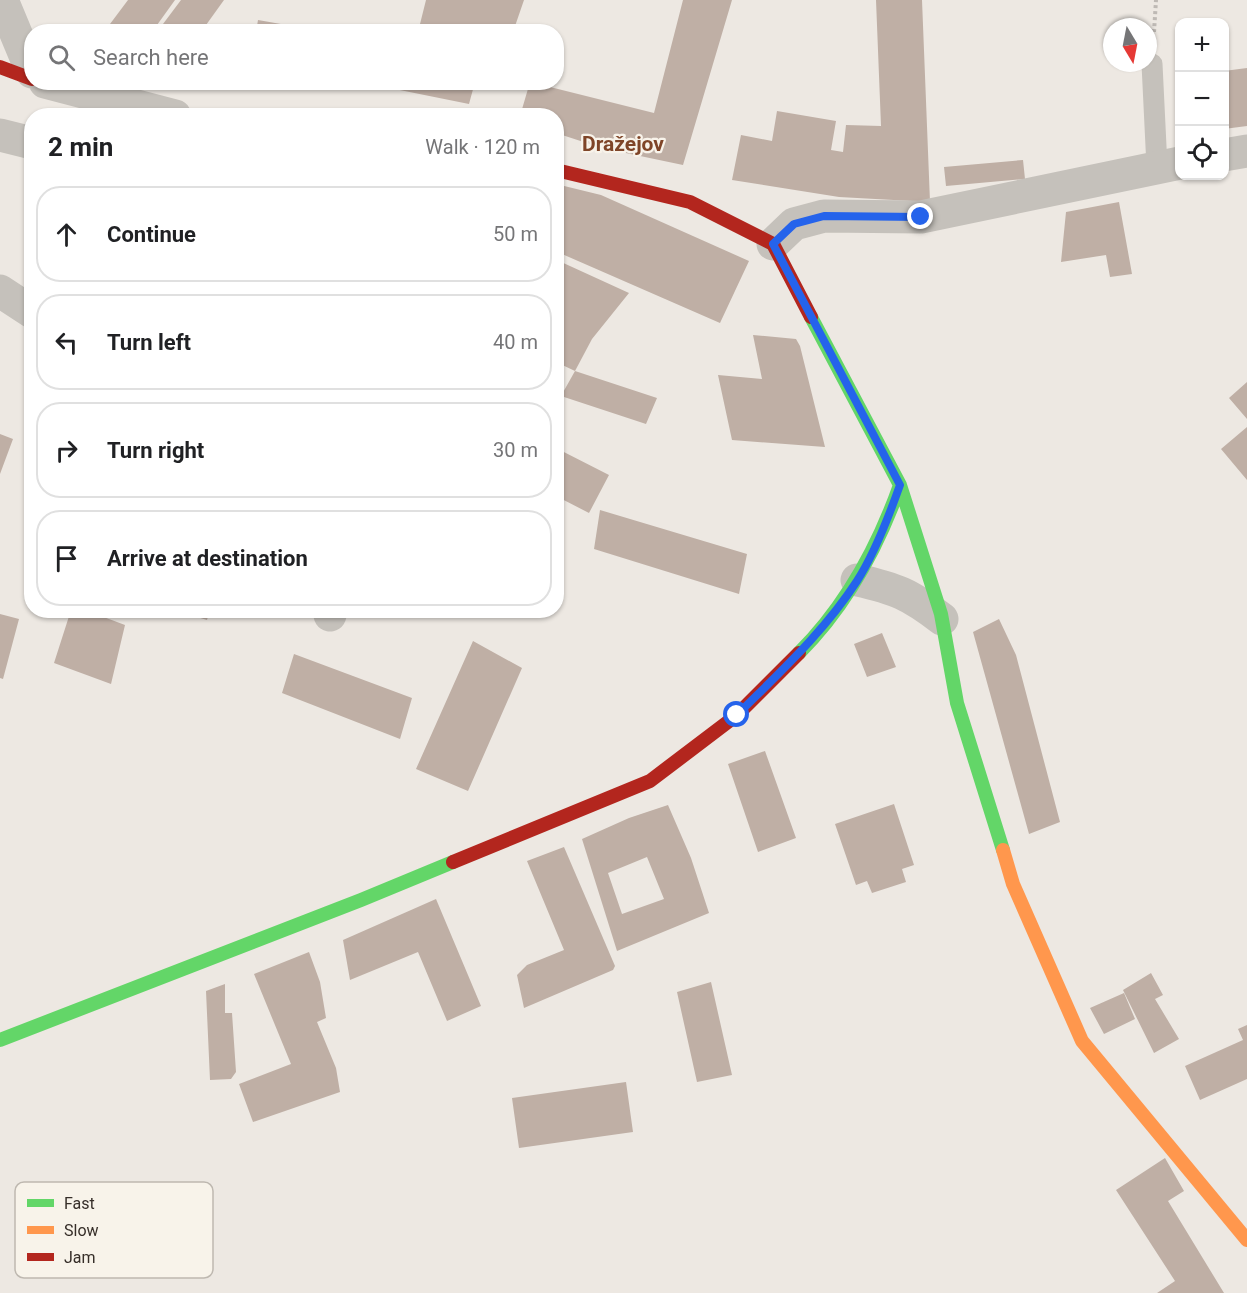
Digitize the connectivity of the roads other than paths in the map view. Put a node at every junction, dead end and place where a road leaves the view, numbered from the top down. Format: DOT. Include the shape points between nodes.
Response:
graph roads {
  1 [pos="2,0"];
  2 [pos="24,53"];
  3 [pos="0,67"];
  4 [pos="1153,72"];
  5 [pos="24,76"];
  6 [pos="76,90"];
  7 [pos="144,108"];
  8 [pos="0,135"];
  9 [pos="24,141"];
  10 [pos="1247,151"];
  11 [pos="1229,154"];
  12 [pos="1168,165"];
  13 [pos="564,172"];
  14 [pos="773,244"];
  15 [pos="0,291"];
  16 [pos="24,307"];
  17 [pos="900,485"];
  18 [pos="857,580"];
  19 [pos="942,619"];
  20 [pos="0,1040"];
  21 [pos="1247,1240"];
  1 -- 2 [label="street"];
  3 -- 5 [label="street"];
  4 -- 12 [label="lane"];
  6 -- 7 [label="street"];
  8 -- 9 [label="street"];
  10 -- 11 [label="street"];
  12 -- 14 [label="street" via="921,217 824,216 794,224"];
  13 -- 14 [label="street" via="690,202"];
  14 -- 17 [label="street"];
  15 -- 16 [label="street"];
  17 -- 18 [label="street" via="888,519"];
  17 -- 19 [label="street"];
  18 -- 19 [label="street" via="916,598"];
  18 -- 20 [label="street" via="812,639 737,715 650,781 361,900"];
  19 -- 21 [label="street" via="957,703 1013,884 1082,1041"];
}
